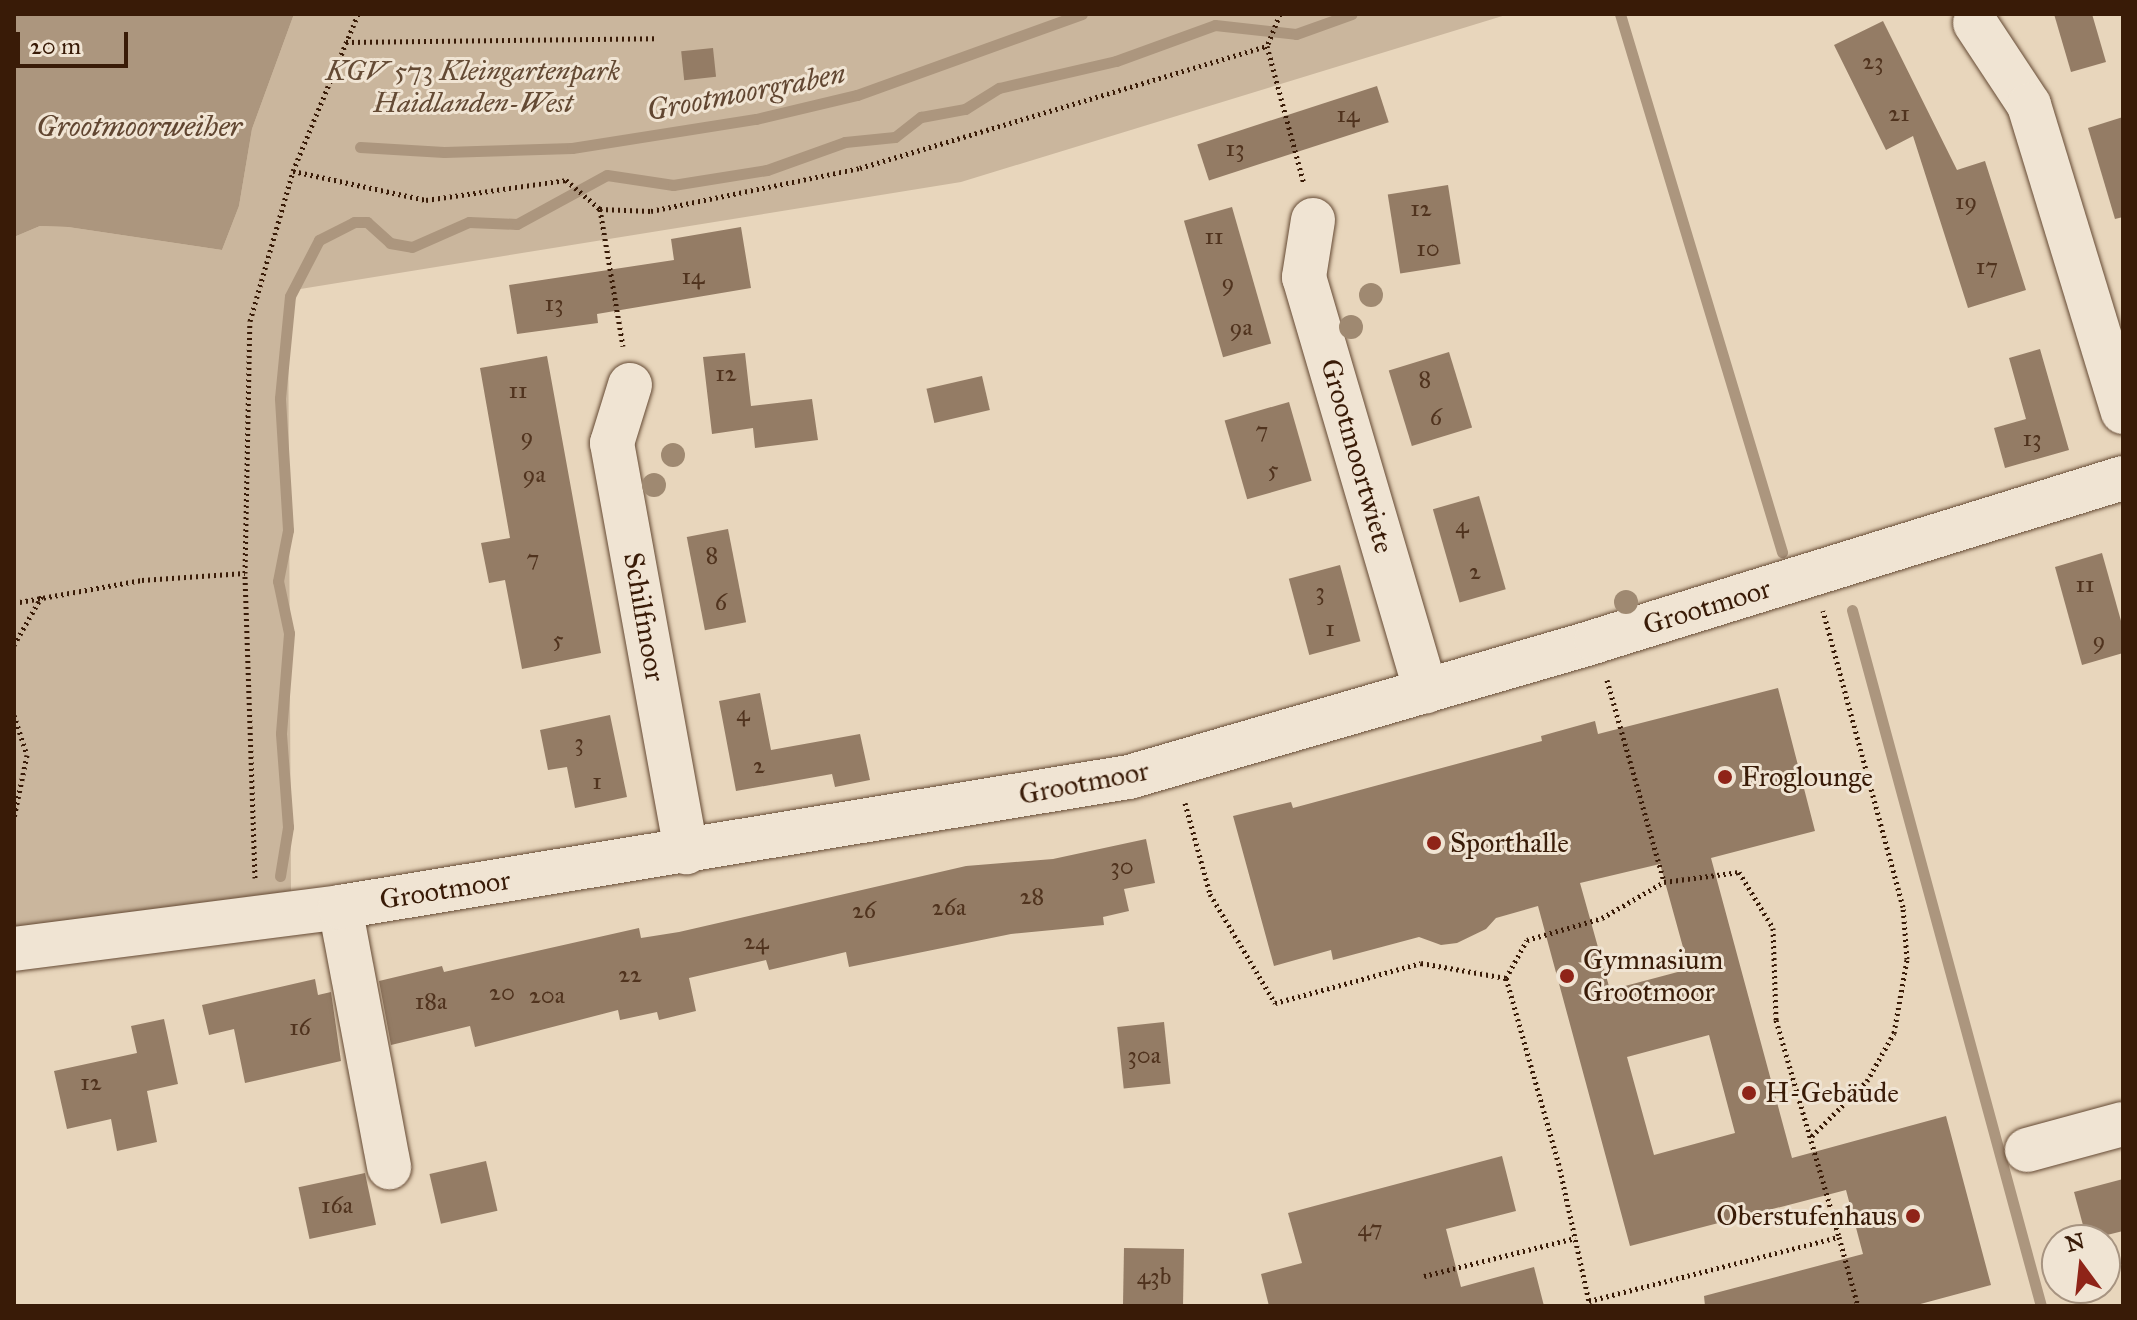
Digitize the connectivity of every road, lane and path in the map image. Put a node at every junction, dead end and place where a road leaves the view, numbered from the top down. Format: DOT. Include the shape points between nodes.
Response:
graph roads {
  1 [pos="358,14"];
  2 [pos="1280,14"];
  3 [pos="1975,23"];
  4 [pos="658,38"];
  5 [pos="346,42"];
  6 [pos="1267,46"];
  7 [pos="293,171"];
  8 [pos="600,209"];
  9 [pos="1313,220"];
  10 [pos="630,385"];
  11 [pos="2123,412"];
  12 [pos="2123,478"];
  13 [pos="245,573"];
  14 [pos="43,595"];
  15 [pos="14,603"];
  16 [pos="1823,619"];
  17 [pos="1596,641"];
  18 [pos="14,645"];
  19 [pos="1426,691"];
  20 [pos="14,715"];
  21 [pos="1188,762"];
  22 [pos="14,818"];
  23 [pos="686,852"];
  24 [pos="1664,882"];
  25 [pos="340,907"];
  26 [pos="256,918"];
  27 [pos="14,949"];
  28 [pos="1506,978"];
  29 [pos="2123,1124"];
  30 [pos="1812,1136"];
  31 [pos="2027,1150"];
  32 [pos="389,1167"];
  33 [pos="1839,1237"];
  34 [pos="1575,1238"];
  35 [pos="1424,1276"];
  36 [pos="1589,1304"];
  37 [pos="1858,1306"];
  1 -- 5 [label="path"];
  2 -- 6 [label="path"];
  3 -- 11 [label="street" via="2029,105"];
  4 -- 5 [label="path"];
  5 -- 7 [label="path"];
  6 -- 8 [label="path" via="860,168 651,211"];
  6 -- 9 [label="path"];
  7 -- 8 [label="path" via="426,200 566,180"];
  7 -- 13 [label="path" via="250,321"];
  8 -- 10 [label="path"];
  9 -- 19 [label="street, Grootmoortwiete" via="1304,277"];
  10 -- 23 [label="street, Schilfmoor" via="612,443"];
  12 -- 17 [label="street, Grootmoor"];
  13 -- 14 [label="path" via="142,580"];
  13 -- 26 [label="path"];
  14 -- 15 [label="path"];
  14 -- 18 [label="path"];
  16 -- 30 [label="path" via="1903,907 1907,959 1894,1033 1867,1081"];
  17 -- 19 [label="street, Grootmoor"];
  17 -- 24 [label="path"];
  19 -- 21 [label="street, Grootmoor"];
  20 -- 22 [label="path" via="27,755"];
  21 -- 23 [label="street, Grootmoor" via="1129,777"];
  21 -- 28 [label="path" via="1185,809 1210,894 1275,1003 1421,963"];
  23 -- 25 [label="street, Grootmoor"];
  24 -- 28 [label="path" via="1602,918 1527,940"];
  24 -- 30 [label="path" via="1739,872 1773,928 1776,1020"];
  25 -- 26 [label="street, Grootmoor"];
  25 -- 32 [label="street"];
  26 -- 27 [label="street, Grootmoor"];
  28 -- 34 [label="path"];
  29 -- 31 [label="street"];
  30 -- 33 [label="path"];
  33 -- 36 [label="path"];
  33 -- 37 [label="path"];
  34 -- 35 [label="path"];
  34 -- 36 [label="path"];
}
